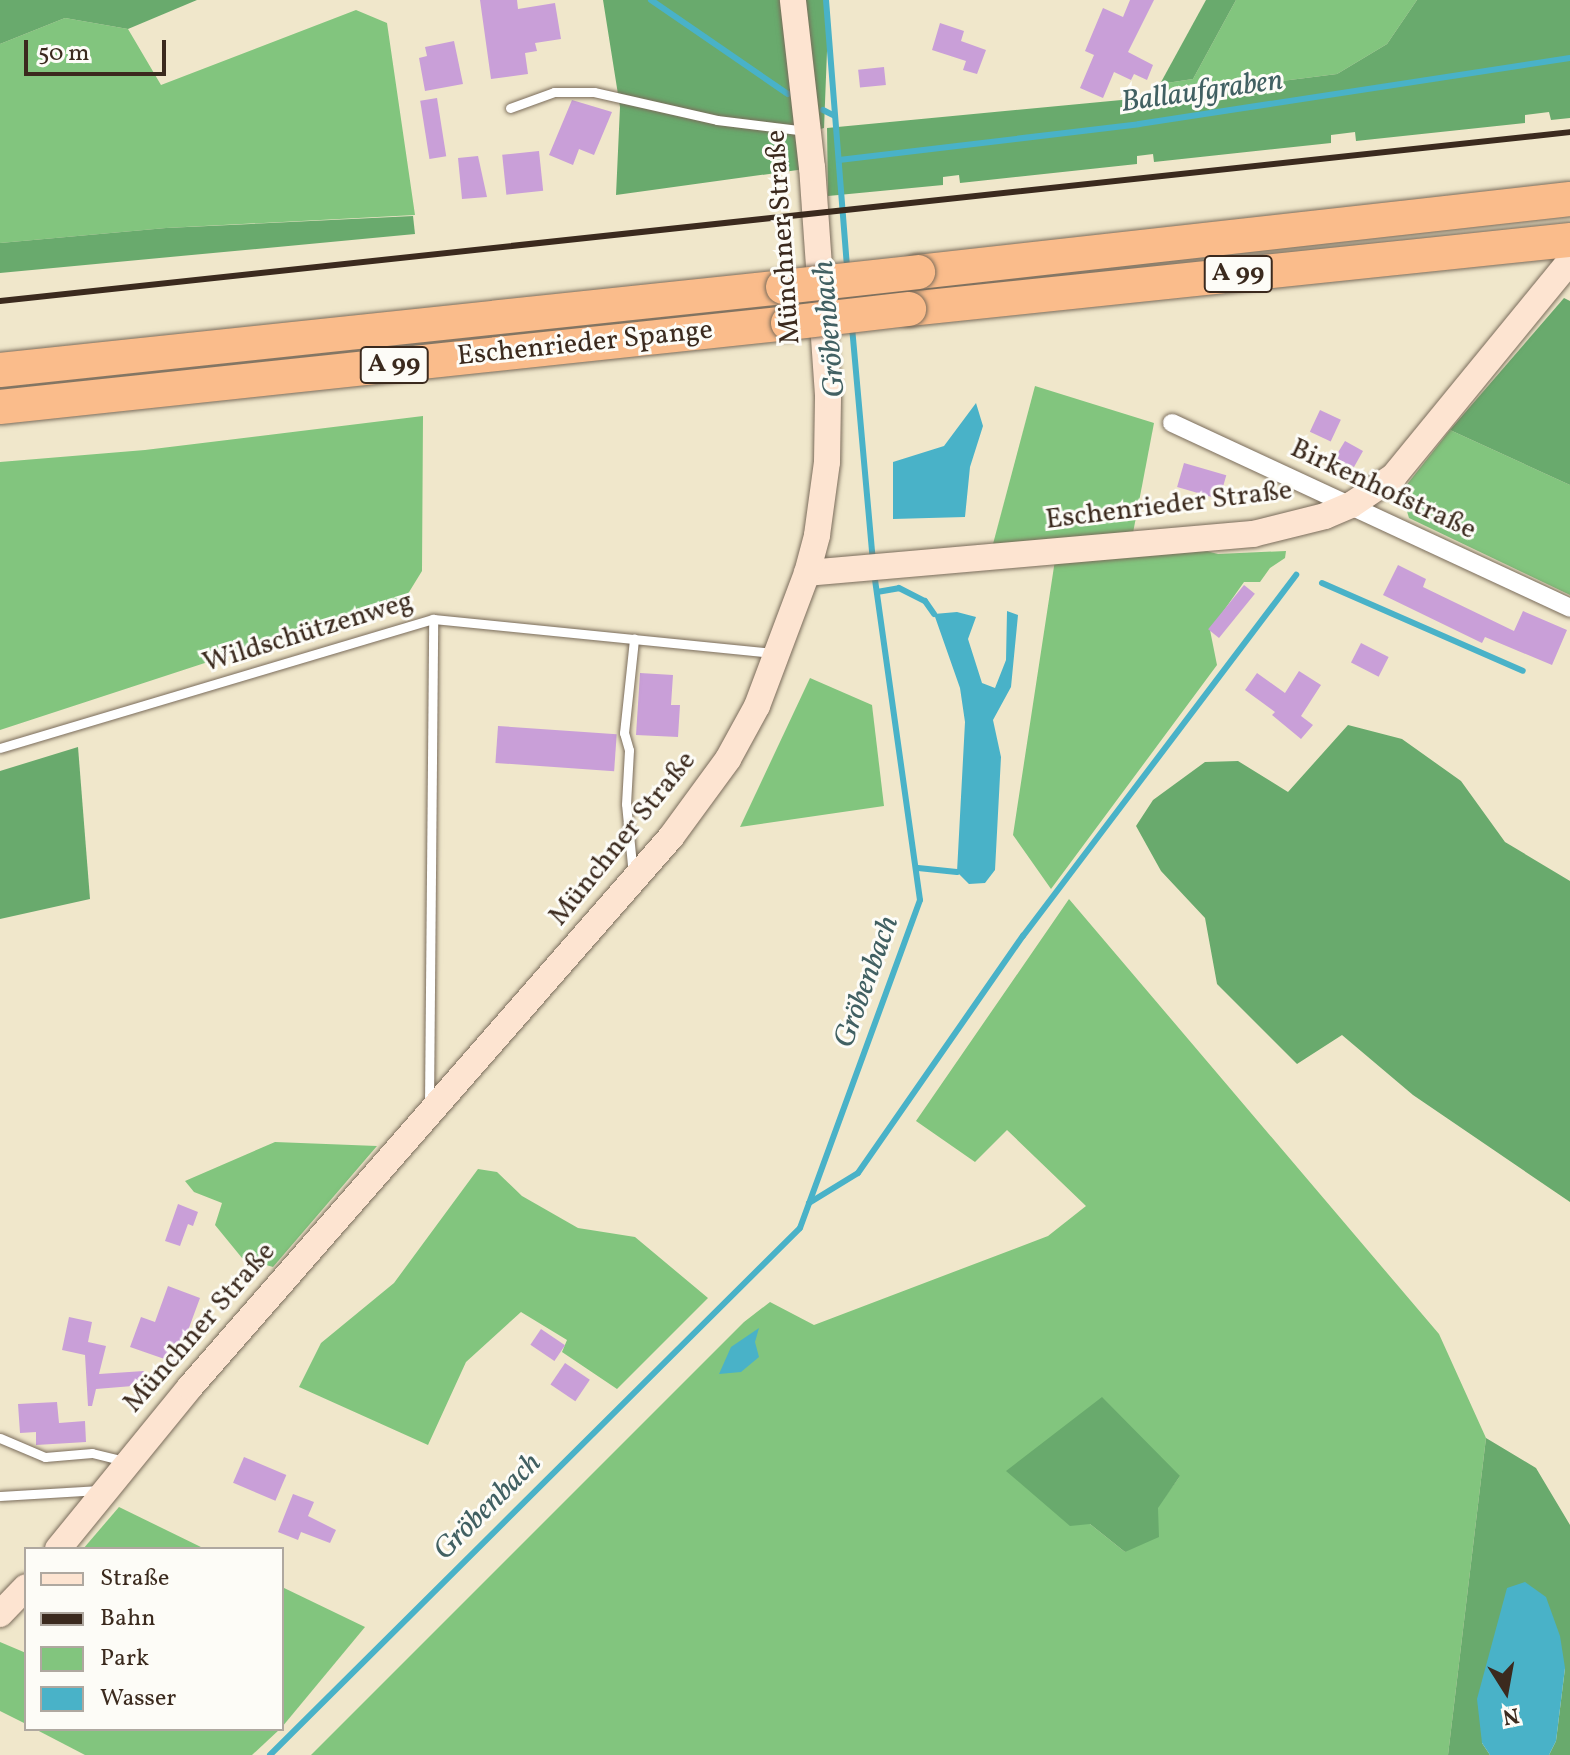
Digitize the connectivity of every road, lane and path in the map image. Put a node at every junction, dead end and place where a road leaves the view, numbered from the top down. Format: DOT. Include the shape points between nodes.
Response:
graph roads {
  1 [pos="793,0"];
  2 [pos="510,108"];
  3 [pos="809,132"];
  4 [pos="1570,199"];
  5 [pos="1569,247"];
  6 [pos="0,370"];
  7 [pos="0,407"];
  8 [pos="1172,423"];
  9 [pos="1351,505"];
  10 [pos="807,573"];
  11 [pos="1570,608"];
  12 [pos="433,619"];
  13 [pos="634,639"];
  14 [pos="779,653"];
  15 [pos="0,748"];
  16 [pos="634,878"];
  17 [pos="429,1115"];
  18 [pos="0,1438"];
  19 [pos="127,1461"];
  20 [pos="104,1489"];
  21 [pos="0,1496"];
  22 [pos="60,1547"];
  23 [pos="24,1589"];
  24 [pos="0,1614"];
  1 -- 3 [label="street, Münchner Straße"];
  2 -- 3 [label="lane" via="554,92 594,92 717,120"];
  3 -- 10 [label="street, Münchner Straße" via="828,409 827,462"];
  4 -- 6 [label="highway, Eschenrieder Spange / A 99, bridge"];
  5 -- 7 [label="highway, Eschenrieder Spange / A 99, bridge" via="909,309"];
  5 -- 9 [label="street, Eschenrieder Straße" via="1394,476"];
  8 -- 9 [label="street, Birkenhofstraße"];
  9 -- 10 [label="street, Eschenrieder Straße" via="1308,522 1253,534"];
  9 -- 11 [label="street, Birkenhofstraße"];
  10 -- 14 [label="street, Münchner Straße"];
  12 -- 13 [label="lane, Wildschützenweg"];
  12 -- 15 [label="lane, Wildschützenweg"];
  12 -- 17 [label="lane"];
  13 -- 14 [label="lane, Wildschützenweg"];
  13 -- 16 [label="lane" via="624,733"];
  14 -- 16 [label="street, Münchner Straße" via="728,759"];
  16 -- 17 [label="street, Münchner Straße"];
  17 -- 19 [label="street, Münchner Straße"];
  18 -- 19 [label="lane" via="45,1457 92,1453"];
  19 -- 20 [label="street, Münchner Straße"];
  20 -- 21 [label="lane"];
  20 -- 22 [label="street, Münchner Straße"];
  23 -- 24 [label="street"];
}
